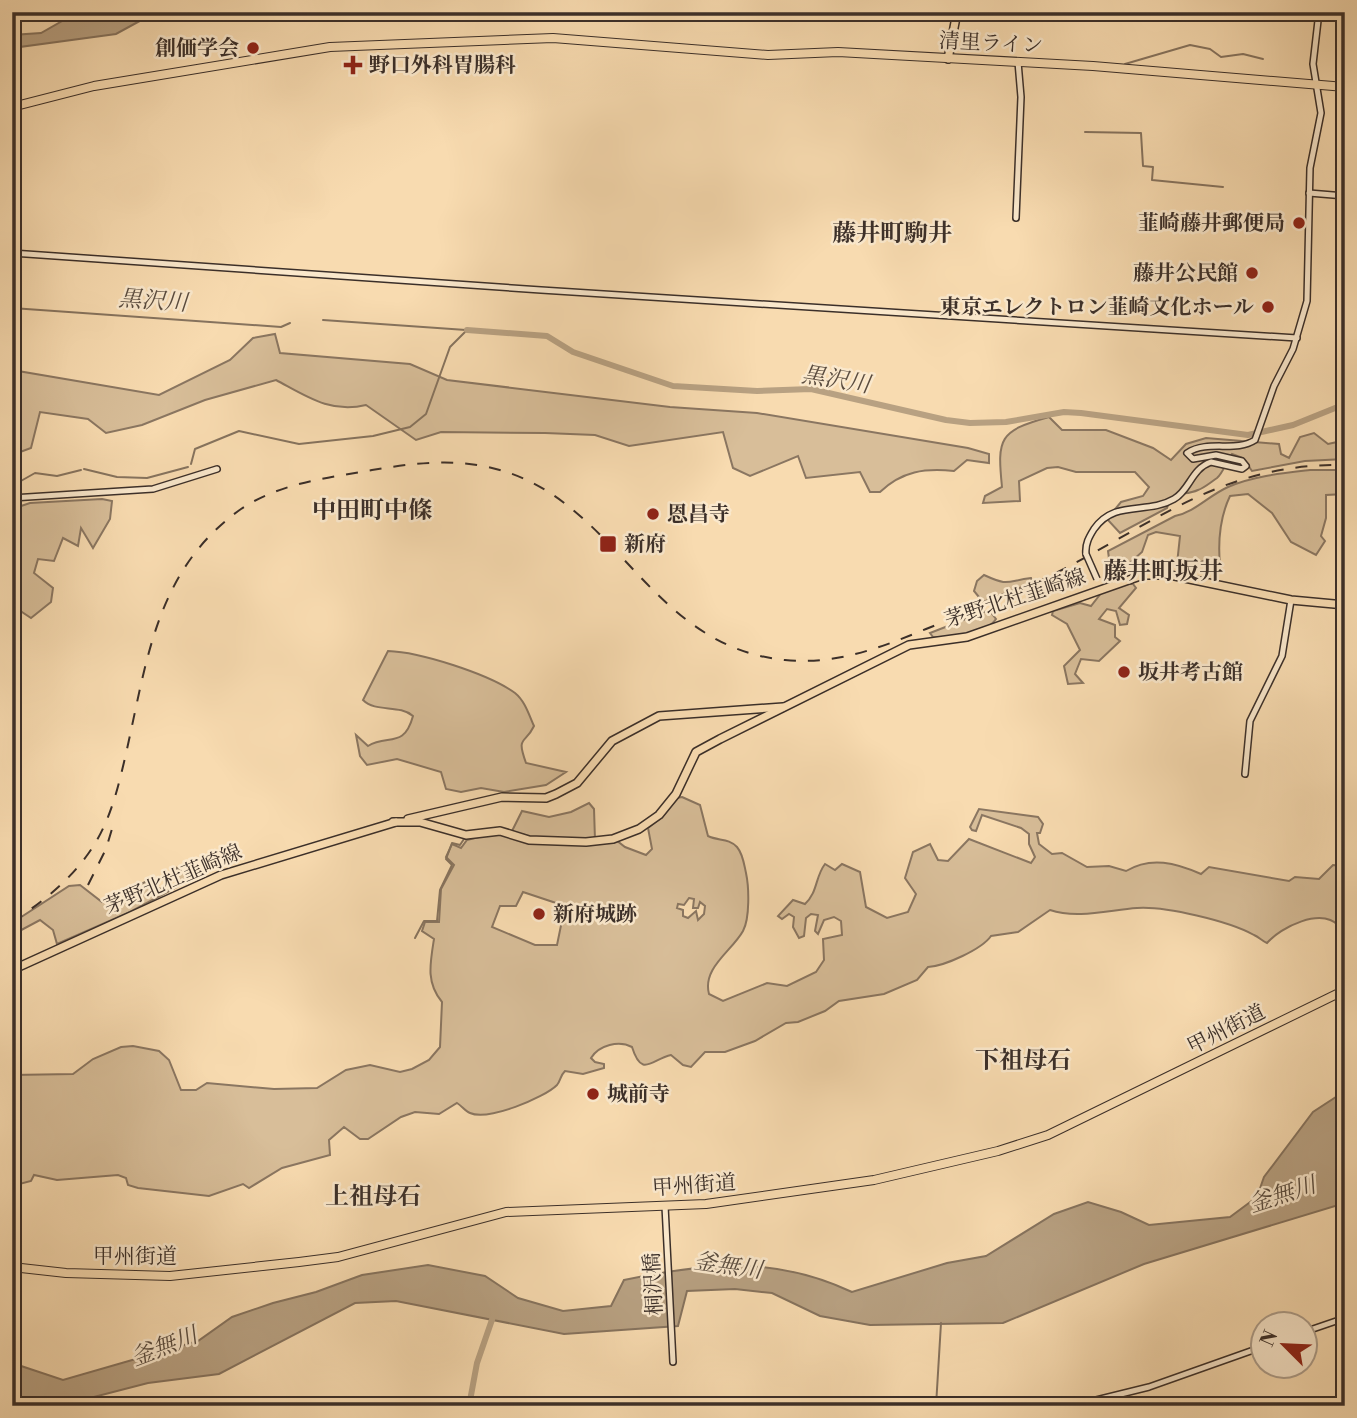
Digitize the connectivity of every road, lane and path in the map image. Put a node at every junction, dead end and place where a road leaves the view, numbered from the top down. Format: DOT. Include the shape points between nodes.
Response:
graph roads {
  1 [pos="957,12"];
  2 [pos="1319,12"];
  3 [pos="948,59"];
  4 [pos="1018,62"];
  5 [pos="1314,82"];
  6 [pos="1345,87"];
  7 [pos="12,107"];
  8 [pos="1309,192"];
  9 [pos="1345,197"];
  10 [pos="1016,218"];
  11 [pos="12,253"];
  12 [pos="1297,338"];
  13 [pos="217,469"];
  14 [pos="12,498"];
  15 [pos="1102,588"];
  16 [pos="1291,600"];
  17 [pos="1345,605"];
  18 [pos="790,706"];
  19 [pos="1245,774"];
  20 [pos="393,822"];
  21 [pos="12,970"];
  22 [pos="1345,990"];
  23 [pos="665,1208"];
  24 [pos="12,1267"];
  25 [pos="1345,1318"];
  26 [pos="1318,1327"];
  27 [pos="1248,1352"];
  28 [pos="673,1359"];
  29 [pos="1072,1406"];
  1 -- 3 [label="main road"];
  2 -- 5 [label="street"];
  3 -- 4 [label="highway, 清里ライン"];
  3 -- 7 [label="highway, 清里ライン" via="824,52 768,55 576,38 391,43 330,47 94,86"];
  4 -- 5 [label="highway, 清里ライン"];
  4 -- 10 [label="street"];
  5 -- 6 [label="highway, 清里ライン"];
  5 -- 8 [label="street" via="1321,113"];
  8 -- 9 [label="street"];
  8 -- 12 [label="street" via="1309,283"];
  11 -- 12 [label="street"];
  12 -- 15 [label="street, bridge" via="1274,386 1259,433 1244,445 1216,443 1188,452 1193,459 1216,455 1246,466 1211,462 1191,476 1177,498 1109,513 1093,531 1086,554"];
  13 -- 14 [label="street" via="153,489"];
  15 -- 16 [label="main road, 茅野北杜韮崎線" via="1157,574"];
  15 -- 18 [label="main road, 茅野北杜韮崎線" via="967,637 914,643"];
  16 -- 17 [label="main road, 茅野北杜韮崎線"];
  16 -- 19 [label="street" via="1282,656 1250,720"];
  18 -- 20 [label="main road, 茅野北杜韮崎線" via="659,716 612,741 577,783 546,798 502,797"];
  18 -- 20 [label="main road, 茅野北杜韮崎線" via="699,750 666,808 647,825 613,839 528,840 500,831 466,835 420,822"];
  20 -- 21 [label="main road, 茅野北杜韮崎線" via="221,875"];
  22 -- 23 [label="highway, 甲州街道" via="1032,1141 874,1180"];
  23 -- 24 [label="highway, 甲州街道" via="506,1212 338,1257 170,1276"];
  23 -- 28 [label="street, 桐沢橋"];
  25 -- 26 [label="street"];
  27 -- 29 [label="street" via="1129,1393"];
}
